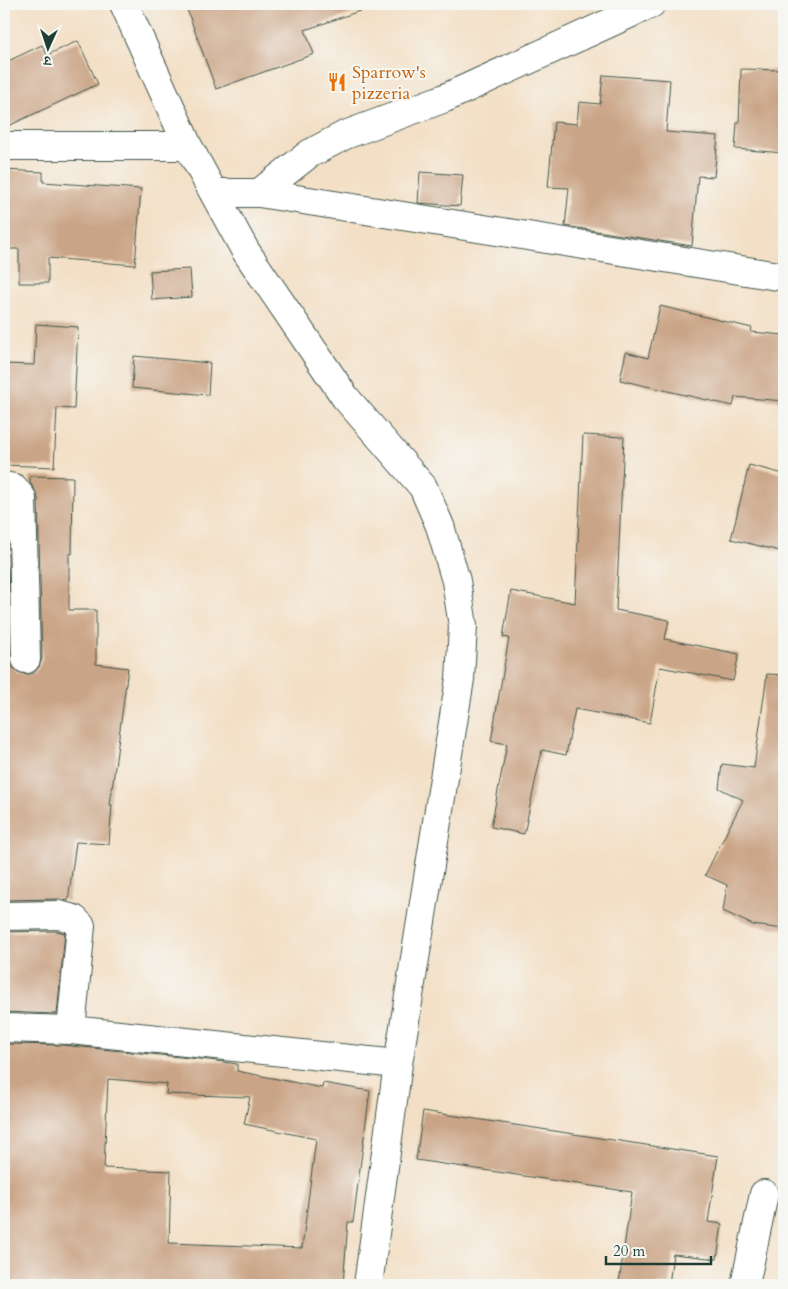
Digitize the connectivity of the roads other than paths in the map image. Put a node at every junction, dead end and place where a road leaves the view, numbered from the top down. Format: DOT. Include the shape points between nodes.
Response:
graph roads {
  1 [pos="124,4"];
  2 [pos="651,4"];
  3 [pos="4,146"];
  4 [pos="188,146"];
  5 [pos="214,192"];
  6 [pos="259,192"];
  7 [pos="784,277"];
  8 [pos="4,486"];
  9 [pos="26,659"];
  10 [pos="4,916"];
  11 [pos="4,1028"];
  12 [pos="71,1030"];
  13 [pos="398,1064"];
  14 [pos="764,1194"];
  15 [pos="374,1284"];
  16 [pos="745,1285"];
  1 -- 4 [label="street"];
  2 -- 6 [label="street" via="445,98 345,135 309,154"];
  3 -- 4 [label="street"];
  4 -- 5 [label="street"];
  5 -- 6 [label="street"];
  5 -- 13 [label="street" via="245,250 345,397 423,486 440,526 456,581 463,626 460,679"];
  6 -- 7 [label="street"];
  8 -- 9 [label="street" via="14,488 22,498"];
  10 -- 12 [label="street" via="59,915 74,919 81,926"];
  11 -- 12 [label="street"];
  12 -- 13 [label="street"];
  13 -- 15 [label="street"];
  14 -- 16 [label="street"];
}
